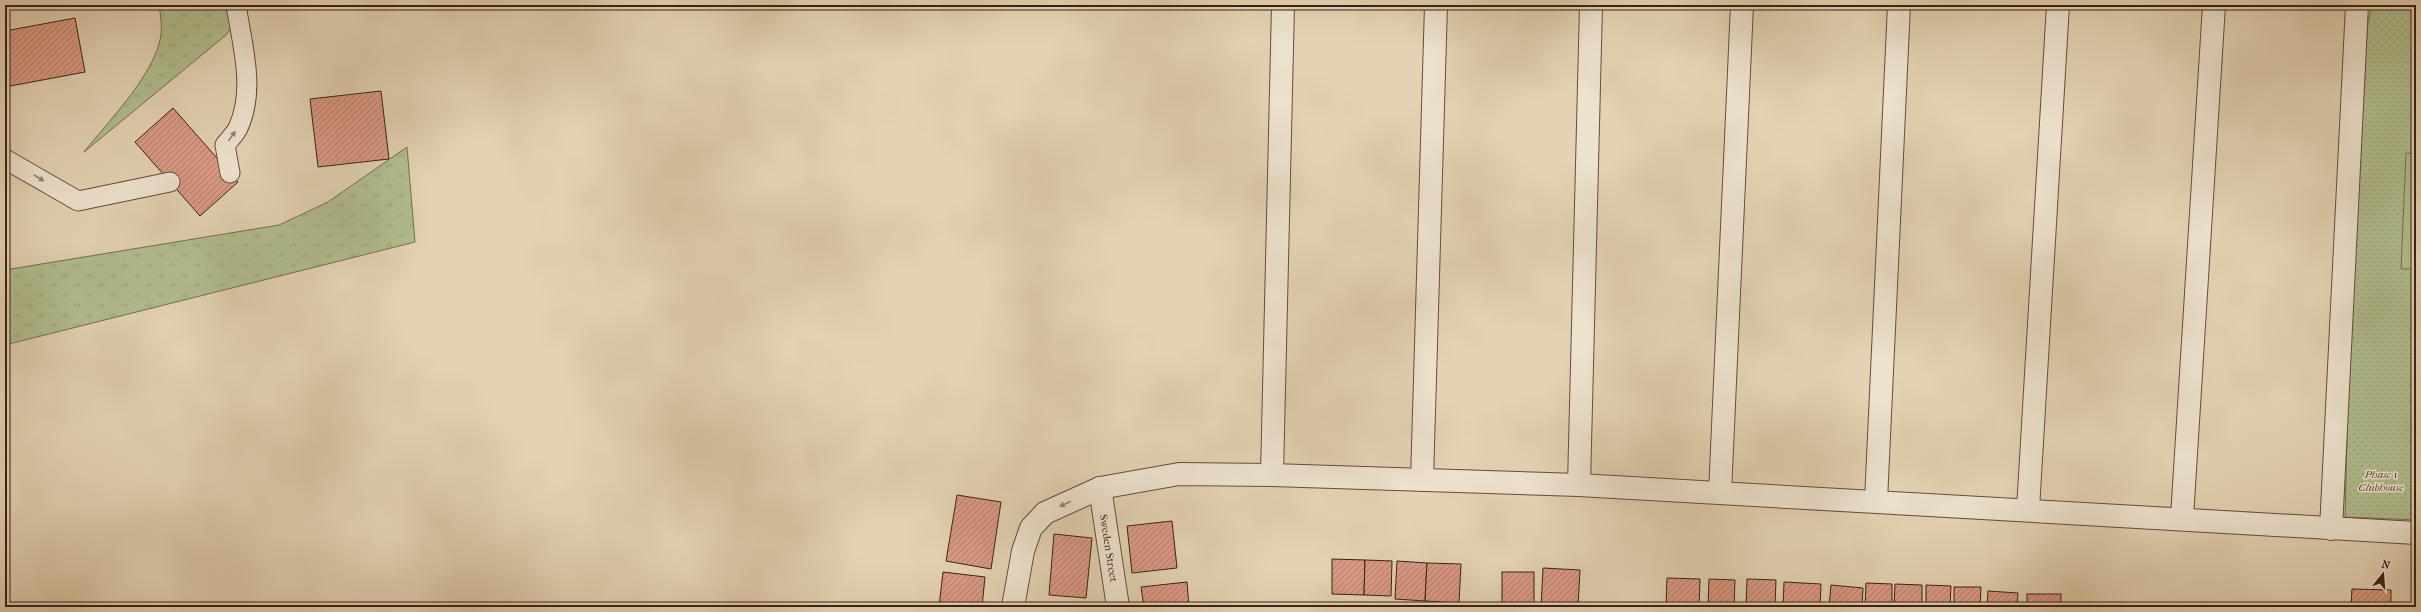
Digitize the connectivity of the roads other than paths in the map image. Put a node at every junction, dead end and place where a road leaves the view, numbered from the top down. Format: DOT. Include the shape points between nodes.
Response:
graph roads {
  1 [pos="236,5"];
  2 [pos="1283,5"];
  3 [pos="1436,5"];
  4 [pos="1591,5"];
  5 [pos="1742,5"];
  6 [pos="1899,5"];
  7 [pos="2058,5"];
  8 [pos="2214,5"];
  9 [pos="2356,5"];
  10 [pos="5,159"];
  11 [pos="230,173"];
  12 [pos="170,182"];
  13 [pos="1272,475"];
  14 [pos="1422,480"];
  15 [pos="1579,486"];
  16 [pos="1100,488"];
  17 [pos="1720,493"];
  18 [pos="1876,501"];
  19 [pos="2028,509"];
  20 [pos="2182,518"];
  21 [pos="2331,528"];
  22 [pos="2416,533"];
  23 [pos="1013,607"];
  24 [pos="1118,607"];
  11 -- 1 [label="lane, one-way" via="225,145 238,128 246,102 247,75"];
  2 -- 13 [label="street"];
  3 -- 14 [label="street"];
  4 -- 15 [label="street"];
  5 -- 17 [label="street"];
  6 -- 18 [label="street"];
  7 -- 19 [label="street"];
  8 -- 20 [label="street"];
  9 -- 21 [label="street"];
  10 -- 12 [label="lane, one-way" via="78,201"];
  13 -- 14 [label="street"];
  13 -- 16 [label="street" via="1180,474"];
  14 -- 15 [label="street"];
  15 -- 17 [label="street"];
  16 -- 23 [label="street, one-way" via="1045,512 1031,528 1023,551"];
  16 -- 24 [label="street, Sweden Street"];
  17 -- 18 [label="street"];
  18 -- 19 [label="street"];
  19 -- 20 [label="street"];
  20 -- 21 [label="street"];
  21 -- 22 [label="street"];
}
